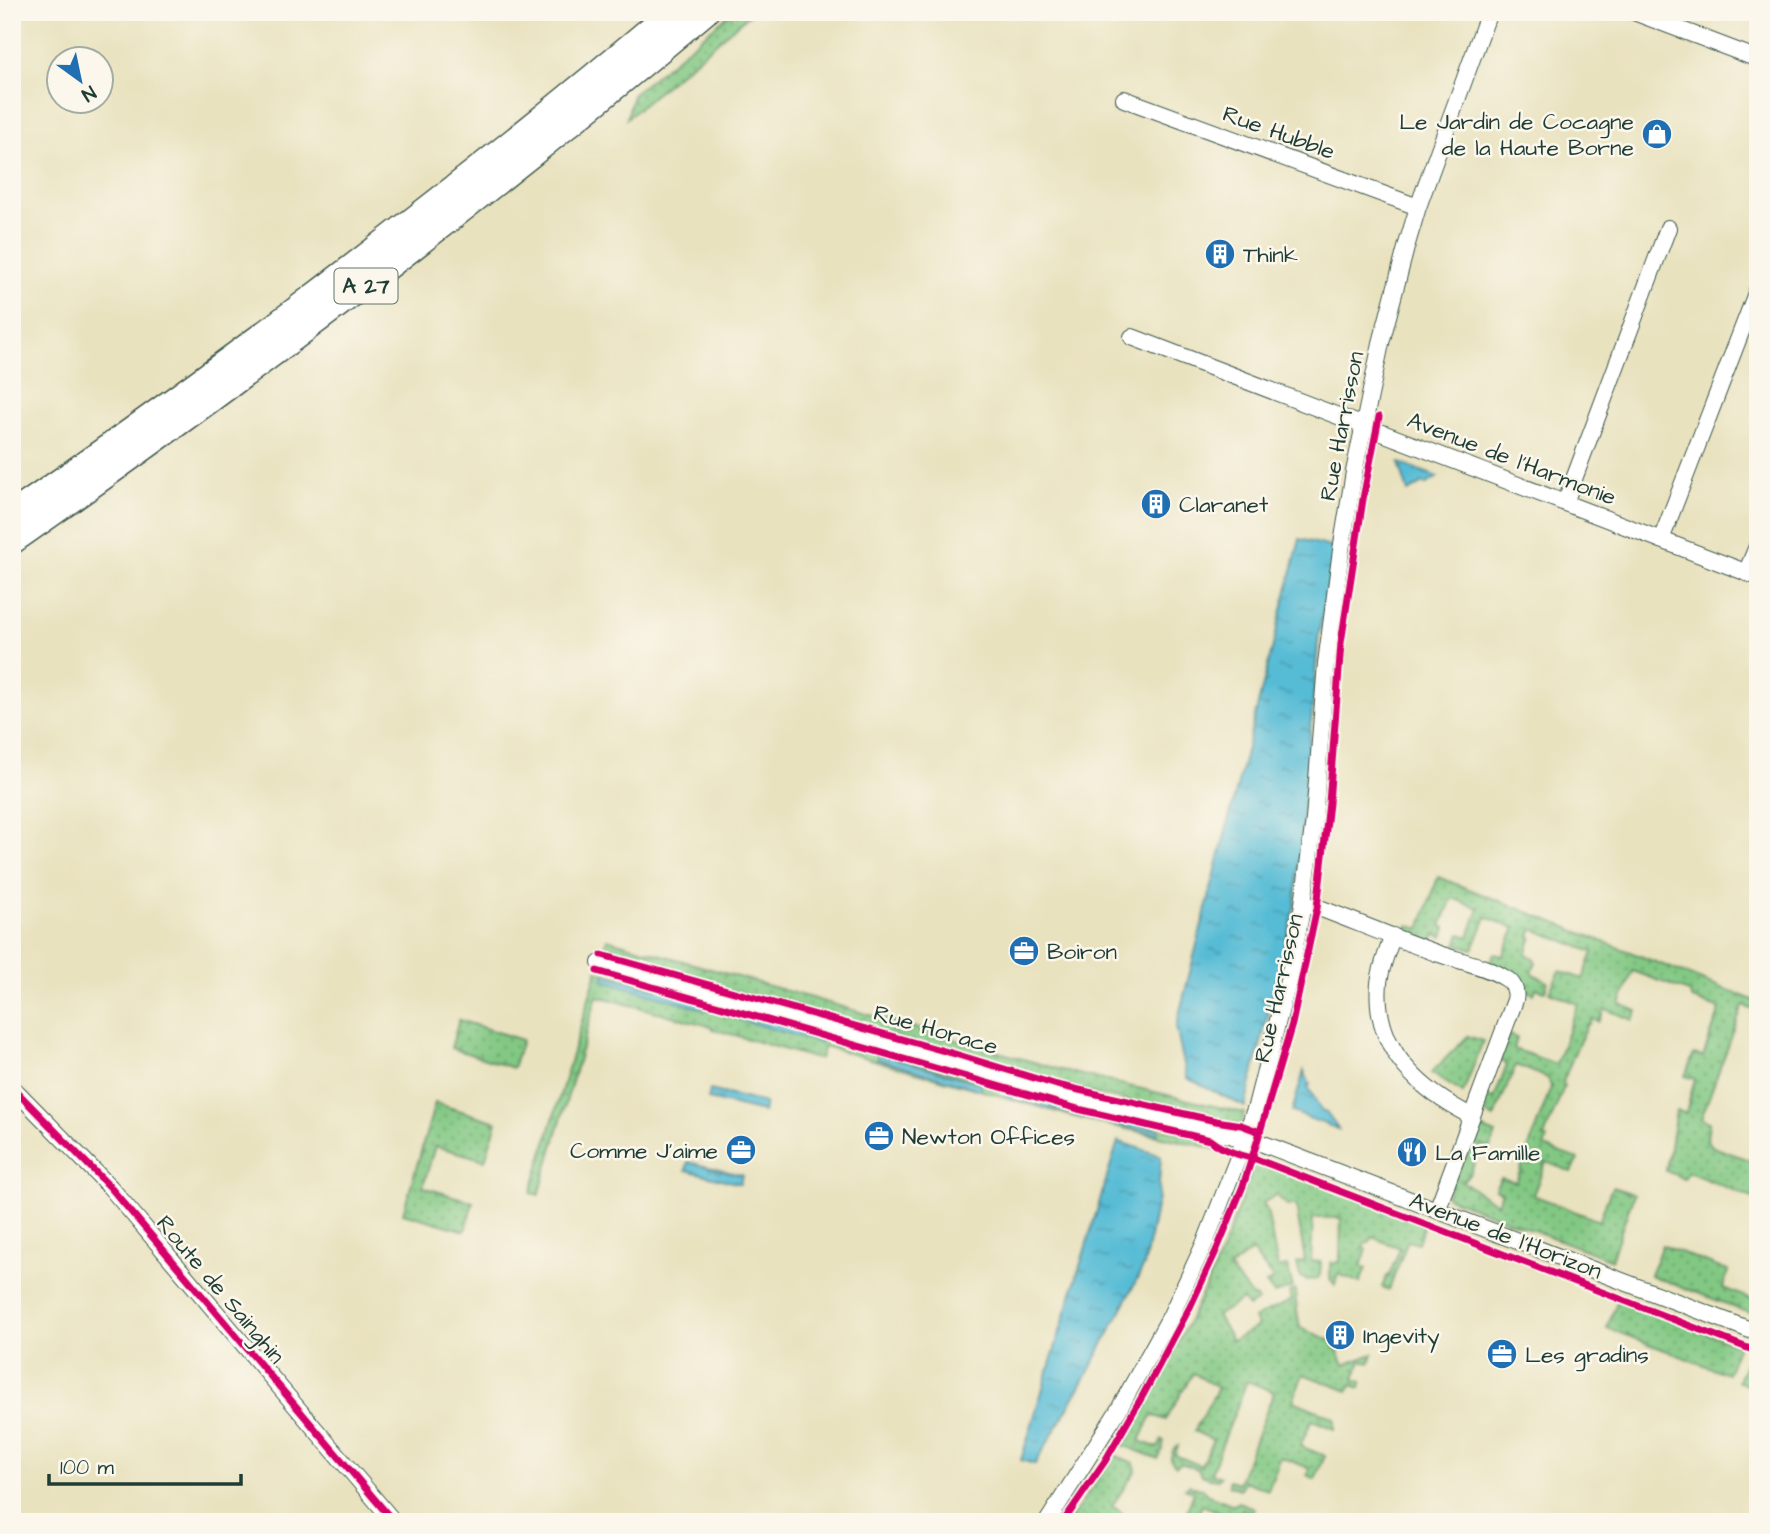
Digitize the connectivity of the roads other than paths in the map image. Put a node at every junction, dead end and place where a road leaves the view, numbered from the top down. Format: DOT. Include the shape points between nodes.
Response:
graph roads {
  1 [pos="670,12"];
  2 [pos="706,12"];
  3 [pos="1489,12"];
  4 [pos="1634,12"];
  5 [pos="1758,59"];
  6 [pos="1124,99"];
  7 [pos="1418,207"];
  8 [pos="1668,228"];
  9 [pos="1758,288"];
  10 [pos="1132,337"];
  11 [pos="1364,426"];
  12 [pos="1565,503"];
  13 [pos="12,514"];
  14 [pos="1661,540"];
  15 [pos="12,542"];
  16 [pos="1758,544"];
  17 [pos="1752,575"];
  18 [pos="1303,904"];
  19 [pos="1393,936"];
  20 [pos="600,963"];
  21 [pos="12,1087"];
  22 [pos="1471,1116"];
  23 [pos="1245,1139"];
  24 [pos="1437,1210"];
  25 [pos="1758,1333"];
  26 [pos="394,1522"];
  27 [pos="1047,1522"];
  1 -- 13 [label="highway, A 27" via="379,246"];
  2 -- 15 [label="highway, A 27" via="353,295"];
  3 -- 7 [label="street, Rue Harrisson"];
  4 -- 5 [label="street"];
  6 -- 7 [label="street, Rue Hubble"];
  7 -- 11 [label="street, Rue Harrisson" via="1383,334"];
  8 -- 12 [label="street"];
  9 -- 14 [label="street"];
  10 -- 11 [label="street, Avenue de l'Harmonie"];
  11 -- 12 [label="street, Avenue de l'Harmonie"];
  11 -- 18 [label="street, Rue Harrisson" via="1329,641"];
  12 -- 14 [label="street, Avenue de l'Harmonie"];
  14 -- 17 [label="street, Avenue de l'Harmonie"];
  16 -- 17 [label="street"];
  18 -- 19 [label="street"];
  18 -- 23 [label="street, Rue Harrisson" via="1283,1000"];
  19 -- 22 [label="street" via="1379,997 1391,1044 1421,1084"];
  19 -- 22 [label="street" via="1505,977 1515,988 1517,995"];
  20 -- 23 [label="street, Rue Horace" via="1082,1101"];
  21 -- 26 [label="street, Route de Sainghin" via="110,1187"];
  22 -- 24 [label="street"];
  23 -- 24 [label="street, Avenue de l'Horizon"];
  23 -- 27 [label="street, Rue Harrisson" via="1171,1315 1119,1409"];
  24 -- 25 [label="street, Avenue de l'Horizon"];
}
